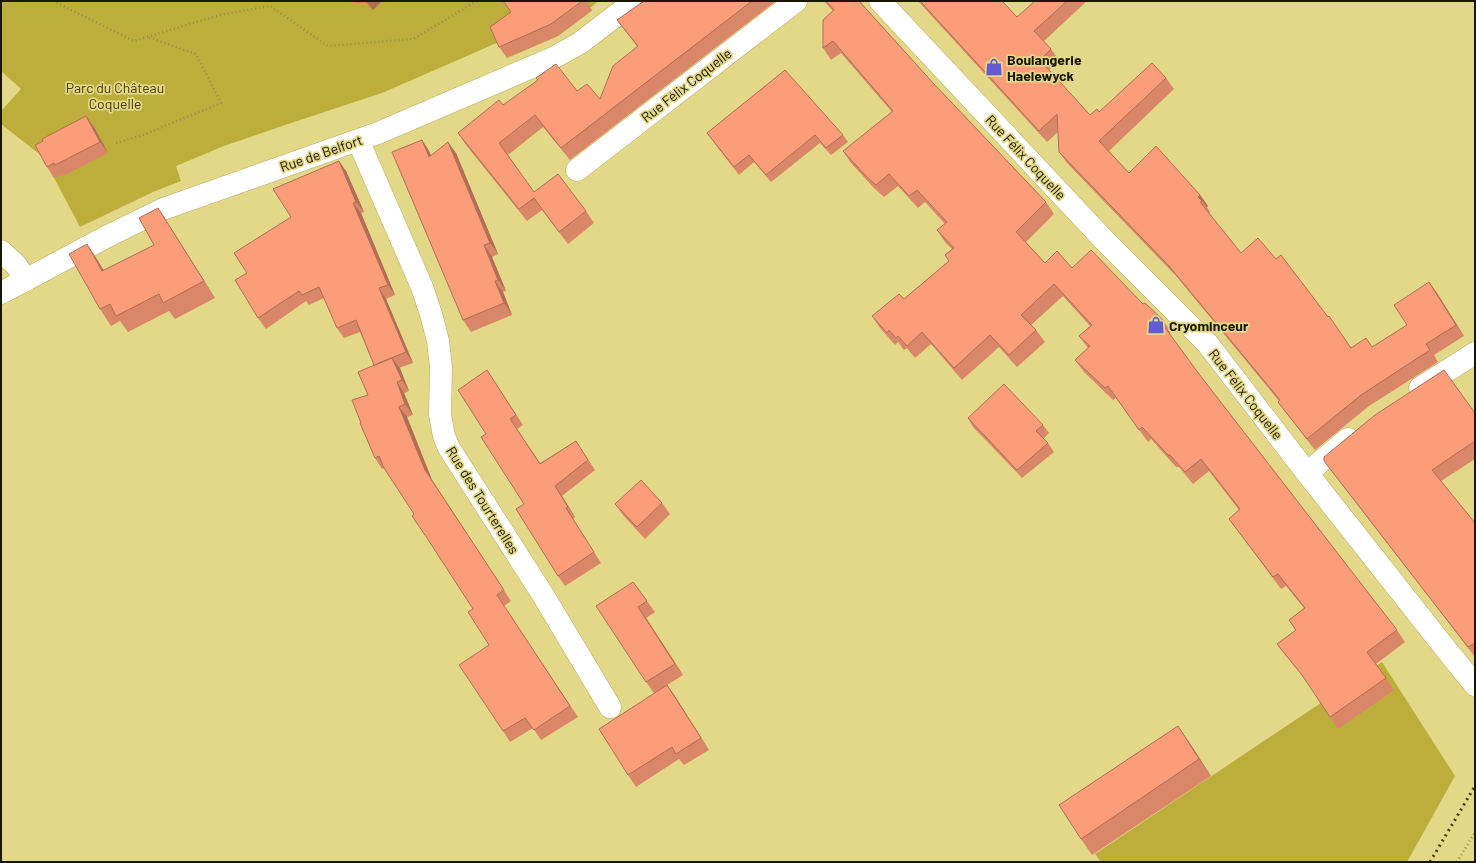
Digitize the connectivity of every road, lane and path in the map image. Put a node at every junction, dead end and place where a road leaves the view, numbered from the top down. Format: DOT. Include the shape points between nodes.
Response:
graph roads {
  1 [pos="53,1"];
  2 [pos="477,1"];
  3 [pos="635,1"];
  4 [pos="796,1"];
  5 [pos="880,1"];
  6 [pos="147,37"];
  7 [pos="358,140"];
  8 [pos="116,143"];
  9 [pos="577,170"];
  10 [pos="1,251"];
  11 [pos="26,280"];
  12 [pos="1,293"];
  13 [pos="1475,353"];
  14 [pos="1403,400"];
  15 [pos="1366,425"];
  16 [pos="1307,473"];
  17 [pos="1475,685"];
  18 [pos="610,707"];
  19 [pos="1475,832"];
  20 [pos="1457,862"];
  1 -- 6 [label="path" via="134,41"];
  2 -- 6 [label="path" via="412,39 328,46 270,6 220,15"];
  3 -- 7 [label="street, Rue de Belfort" via="580,43 553,58"];
  4 -- 9 [label="street, Rue Félix Coquelle"];
  5 -- 16 [label="street, Rue Félix Coquelle" via="1100,235 1199,335"];
  6 -- 8 [label="path" via="196,54 221,103 143,135"];
  7 -- 11 [label="street, Rue de Belfort" via="163,209"];
  7 -- 18 [label="street, Rue des Tourterelles" via="422,287 431,314 441,367 440,415 449,448 543,595"];
  10 -- 11 [label="street" via="16,265"];
  11 -- 12 [label="street, Rue de Belfort"];
  13 -- 14 [label="street"];
  15 -- 16 [label="street"];
  16 -- 17 [label="street, Rue Félix Coquelle"];
  19 -- 20 [label="path"];
}
